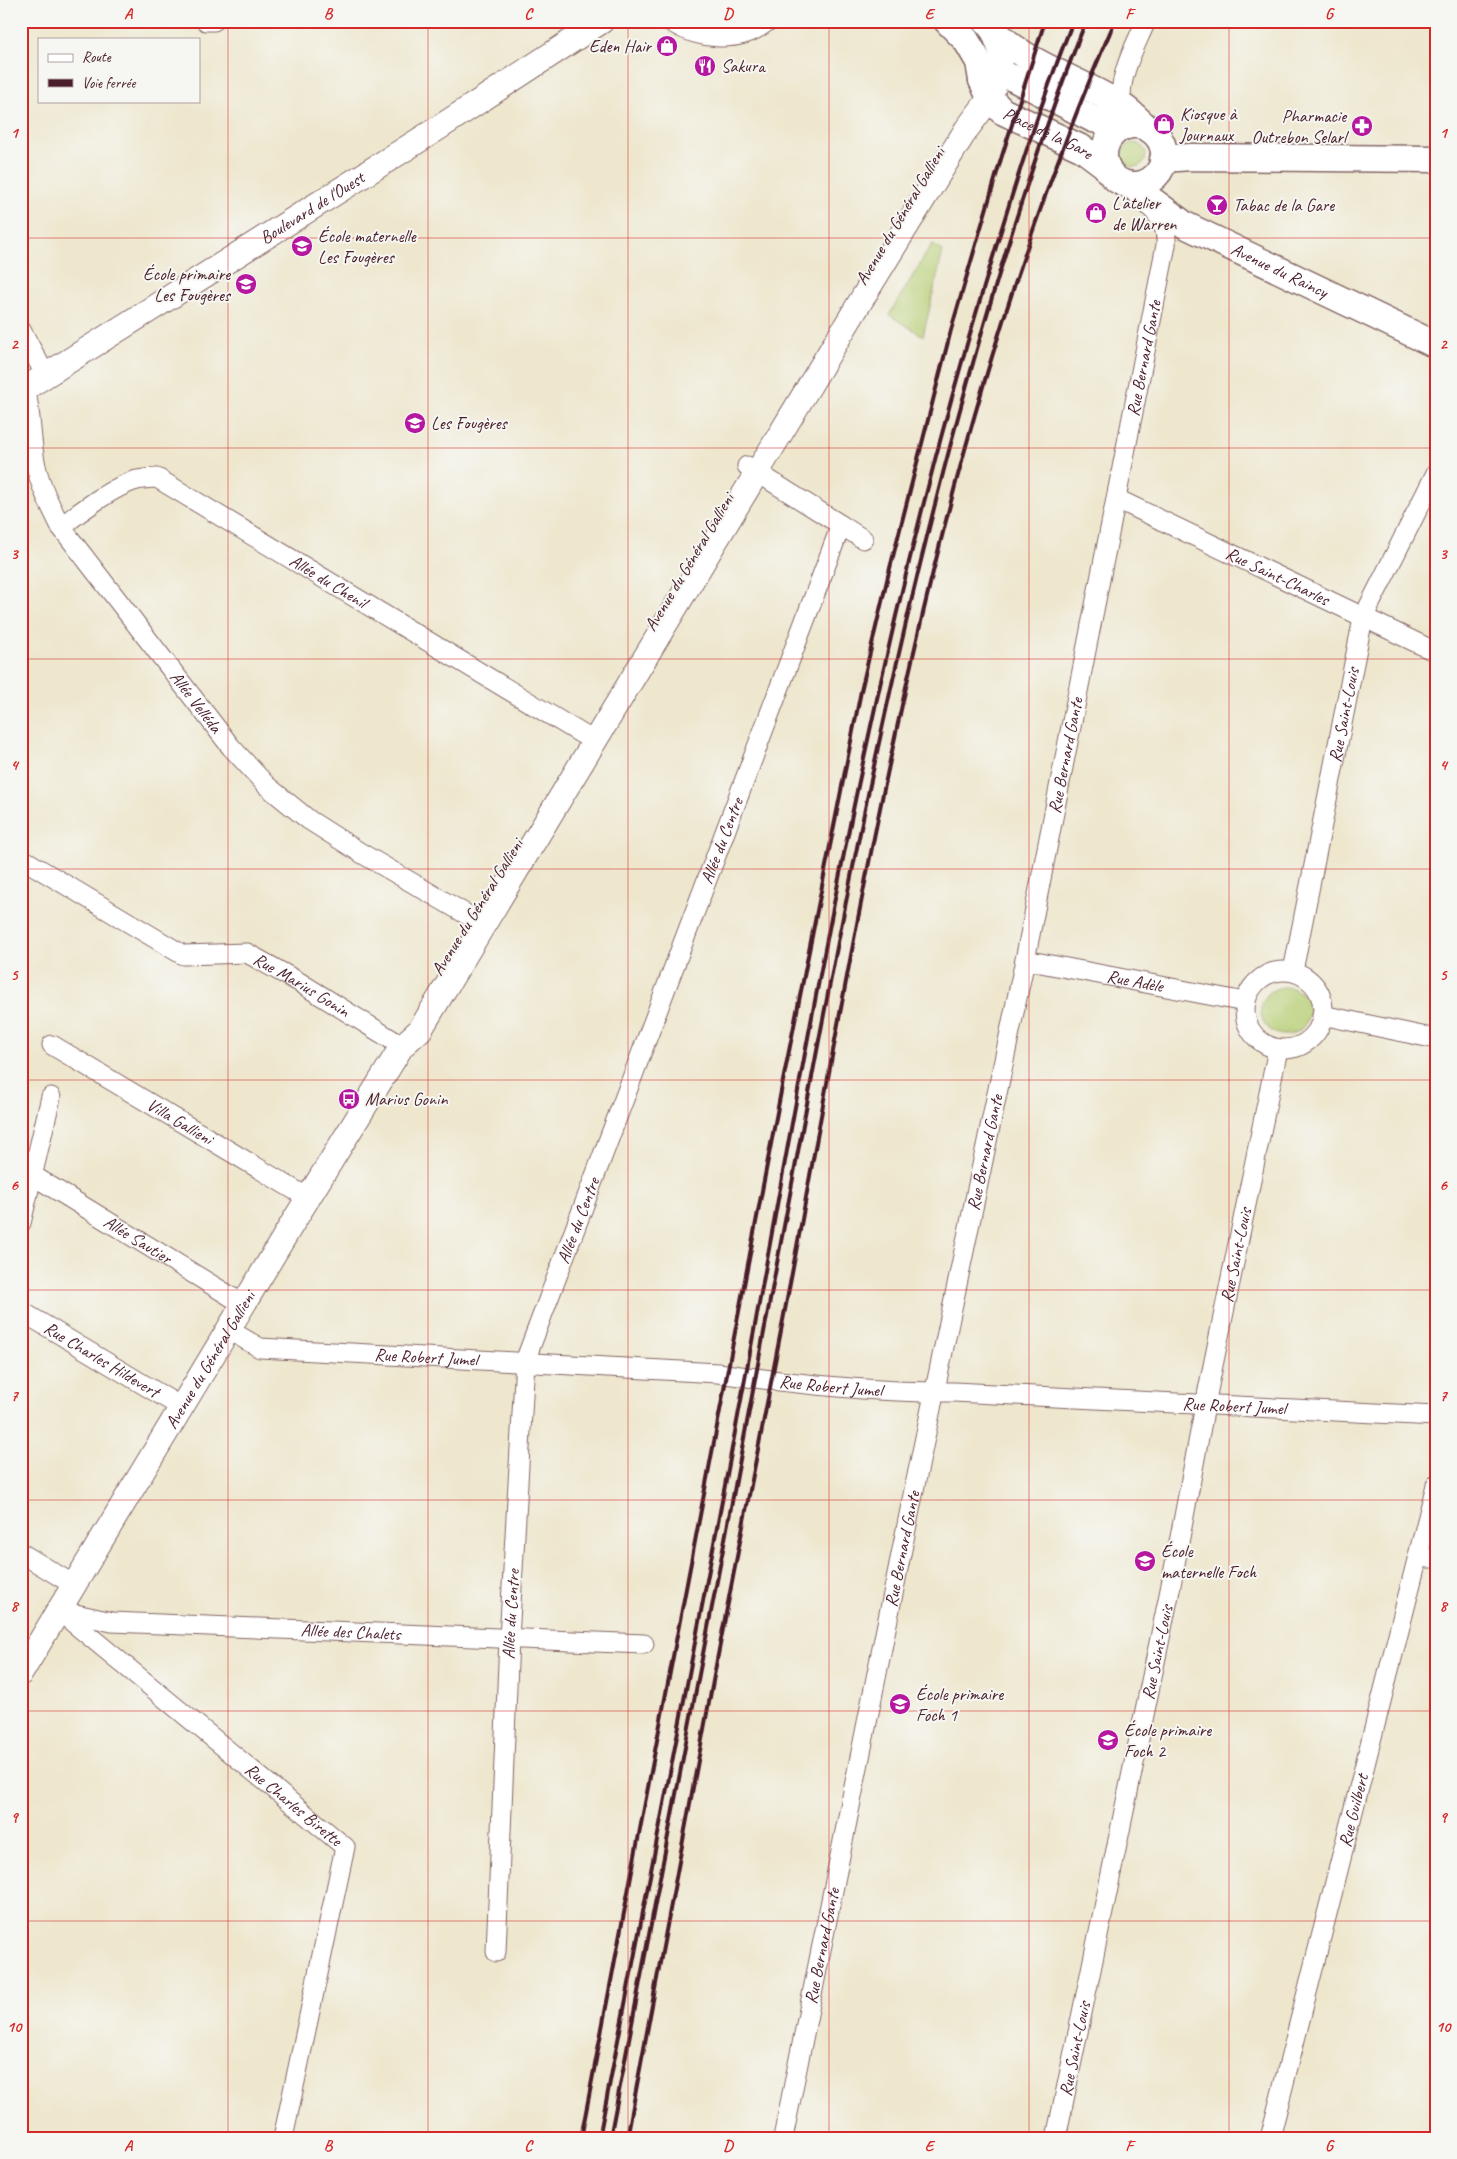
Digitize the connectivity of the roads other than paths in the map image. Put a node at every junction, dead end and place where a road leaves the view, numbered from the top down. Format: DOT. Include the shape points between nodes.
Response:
graph roads {
  1 [pos="206,21"];
  2 [pos="214,21"];
  3 [pos="674,21"];
  4 [pos="764,21"];
  5 [pos="947,21"];
  6 [pos="1146,21"];
  7 [pos="599,22"];
  8 [pos="990,26"];
  9 [pos="991,84"];
  10 [pos="1131,120"];
  11 [pos="1164,159"];
  12 [pos="1436,159"];
  13 [pos="1120,178"];
  14 [pos="21,330"];
  15 [pos="1436,345"];
  16 [pos="46,374"];
  17 [pos="23,389"];
  18 [pos="752,469"];
  19 [pos="1436,473"];
  20 [pos="1117,499"];
  21 [pos="841,525"];
  22 [pos="61,528"];
  23 [pos="863,539"];
  24 [pos="1363,618"];
  25 [pos="1436,652"];
  26 [pos="589,738"];
  27 [pos="21,858"];
  28 [pos="477,920"];
  29 [pos="1025,960"];
  30 [pos="1292,971"];
  31 [pos="1245,1002"];
  32 [pos="1322,1015"];
  33 [pos="1436,1039"];
  34 [pos="52,1045"];
  35 [pos="402,1046"];
  36 [pos="1278,1049"];
  37 [pos="51,1097"];
  38 [pos="32,1175"];
  39 [pos="308,1198"];
  40 [pos="21,1222"];
  41 [pos="243,1304"];
  42 [pos="21,1311"];
  43 [pos="229,1330"];
  44 [pos="525,1361"];
  45 [pos="936,1392"];
  46 [pos="1206,1405"];
  47 [pos="181,1407"];
  48 [pos="1436,1416"];
  49 [pos="1436,1485"];
  50 [pos="21,1553"];
  51 [pos="1427,1558"];
  52 [pos="74,1585"];
  53 [pos="58,1610"];
  54 [pos="510,1639"];
  55 [pos="644,1644"];
  56 [pos="21,1673"];
  57 [pos="496,1952"];
  58 [pos="284,2138"];
  59 [pos="783,2138"];
  60 [pos="1056,2138"];
  61 [pos="1270,2138"];
  1 -- 2 [label="street"];
  3 -- 4 [label="street" via="686,29 711,35 736,34"];
  5 -- 9 [label="main road" via="966,40"];
  6 -- 10 [label="street" via="1120,88"];
  7 -- 16 [label="street, Boulevard de l'Ouest" via="440,127"];
  8 -- 9 [label="street" via="1002,54"];
  8 -- 10 [label="main road" via="1021,53"];
  9 -- 10 [label="main road" via="1013,78 1093,120"];
  9 -- 13 [label="main road, Place de la Gare" via="1002,110 1083,149"];
  9 -- 18 [label="street, Avenue du Général Gallieni"];
  10 -- 11 [label="main road" via="1155,134"];
  10 -- 13 [label="main road, Place de la Gare" via="1110,137 1106,146 1104,157"];
  11 -- 12 [label="main road"];
  11 -- 13 [label="main road" via="1156,175 1140,184"];
  13 -- 15 [label="main road, Avenue du Raincy" via="1185,225"];
  13 -- 20 [label="street, Rue Bernard Gante" via="1155,212 1167,235"];
  14 -- 16 [label="street"];
  16 -- 17 [label="street, Boulevard de l'Ouest"];
  17 -- 22 [label="street, Allée Velléda" via="30,408 36,464 46,498"];
  18 -- 21 [label="street"];
  18 -- 26 [label="street, Avenue du Général Gallieni"];
  19 -- 24 [label="street, Rue Saint-Louis"];
  20 -- 24 [label="street, Rue Saint-Charles"];
  20 -- 29 [label="street, Rue Bernard Gante"];
  21 -- 23 [label="street"];
  21 -- 44 [label="street, Allée du Centre"];
  22 -- 26 [label="street, Allée du Chenil" via="116,490 136,480 157,478"];
  22 -- 28 [label="street, Allée Velléda" via="230,747 267,786 309,820 360,853"];
  24 -- 25 [label="street, Rue Saint-Charles"];
  24 -- 30 [label="street, Rue Saint-Louis"];
  26 -- 28 [label="street, Avenue du Général Gallieni"];
  27 -- 35 [label="street, Rue Marius Gonin" via="183,955 247,953"];
  28 -- 35 [label="street, Avenue du Général Gallieni" via="410,1016"];
  29 -- 31 [label="street, Rue Adèle"];
  29 -- 45 [label="street, Rue Bernard Gante"];
  30 -- 31 [label="street" via="1280,970 1263,977 1250,990"];
  30 -- 32 [label="street" via="1316,988 1322,1003"];
  31 -- 36 [label="street" via="1247,1021 1256,1037"];
  32 -- 33 [label="street"];
  32 -- 36 [label="street" via="1312,1037 1302,1044"];
  34 -- 39 [label="street, Villa Gallieni"];
  35 -- 39 [label="street, Avenue du Général Gallieni"];
  36 -- 46 [label="street, Rue Saint-Louis"];
  37 -- 38 [label="street"];
  38 -- 40 [label="street"];
  38 -- 41 [label="street, Allée Sautier"];
  39 -- 41 [label="street, Avenue du Général Gallieni"];
  41 -- 43 [label="street, Avenue du Général Gallieni"];
  42 -- 47 [label="street, Rue Charles Hildevert"];
  43 -- 44 [label="street, Rue Robert Jumel" via="260,1348"];
  43 -- 47 [label="street, Avenue du Général Gallieni"];
  44 -- 45 [label="street, Rue Robert Jumel" via="718,1373 781,1382"];
  44 -- 54 [label="street, Allée du Centre"];
  45 -- 46 [label="street, Rue Robert Jumel"];
  45 -- 59 [label="street, Rue Bernard Gante"];
  46 -- 48 [label="street, Rue Robert Jumel"];
  46 -- 60 [label="street, Rue Saint-Louis"];
  47 -- 52 [label="street, Avenue du Général Gallieni"];
  49 -- 51 [label="street, Rue Guilbert"];
  50 -- 52 [label="street"];
  51 -- 61 [label="street, Rue Guilbert"];
  52 -- 53 [label="street, Avenue du Général Gallieni"];
  53 -- 54 [label="street, Allée des Chalets" via="112,1622"];
  53 -- 56 [label="street, Avenue du Général Gallieni"];
  53 -- 58 [label="street, Rue Charles Birette" via="345,1847"];
  54 -- 55 [label="street, Allée des Chalets"];
  54 -- 57 [label="street, Allée du Centre"];
}
